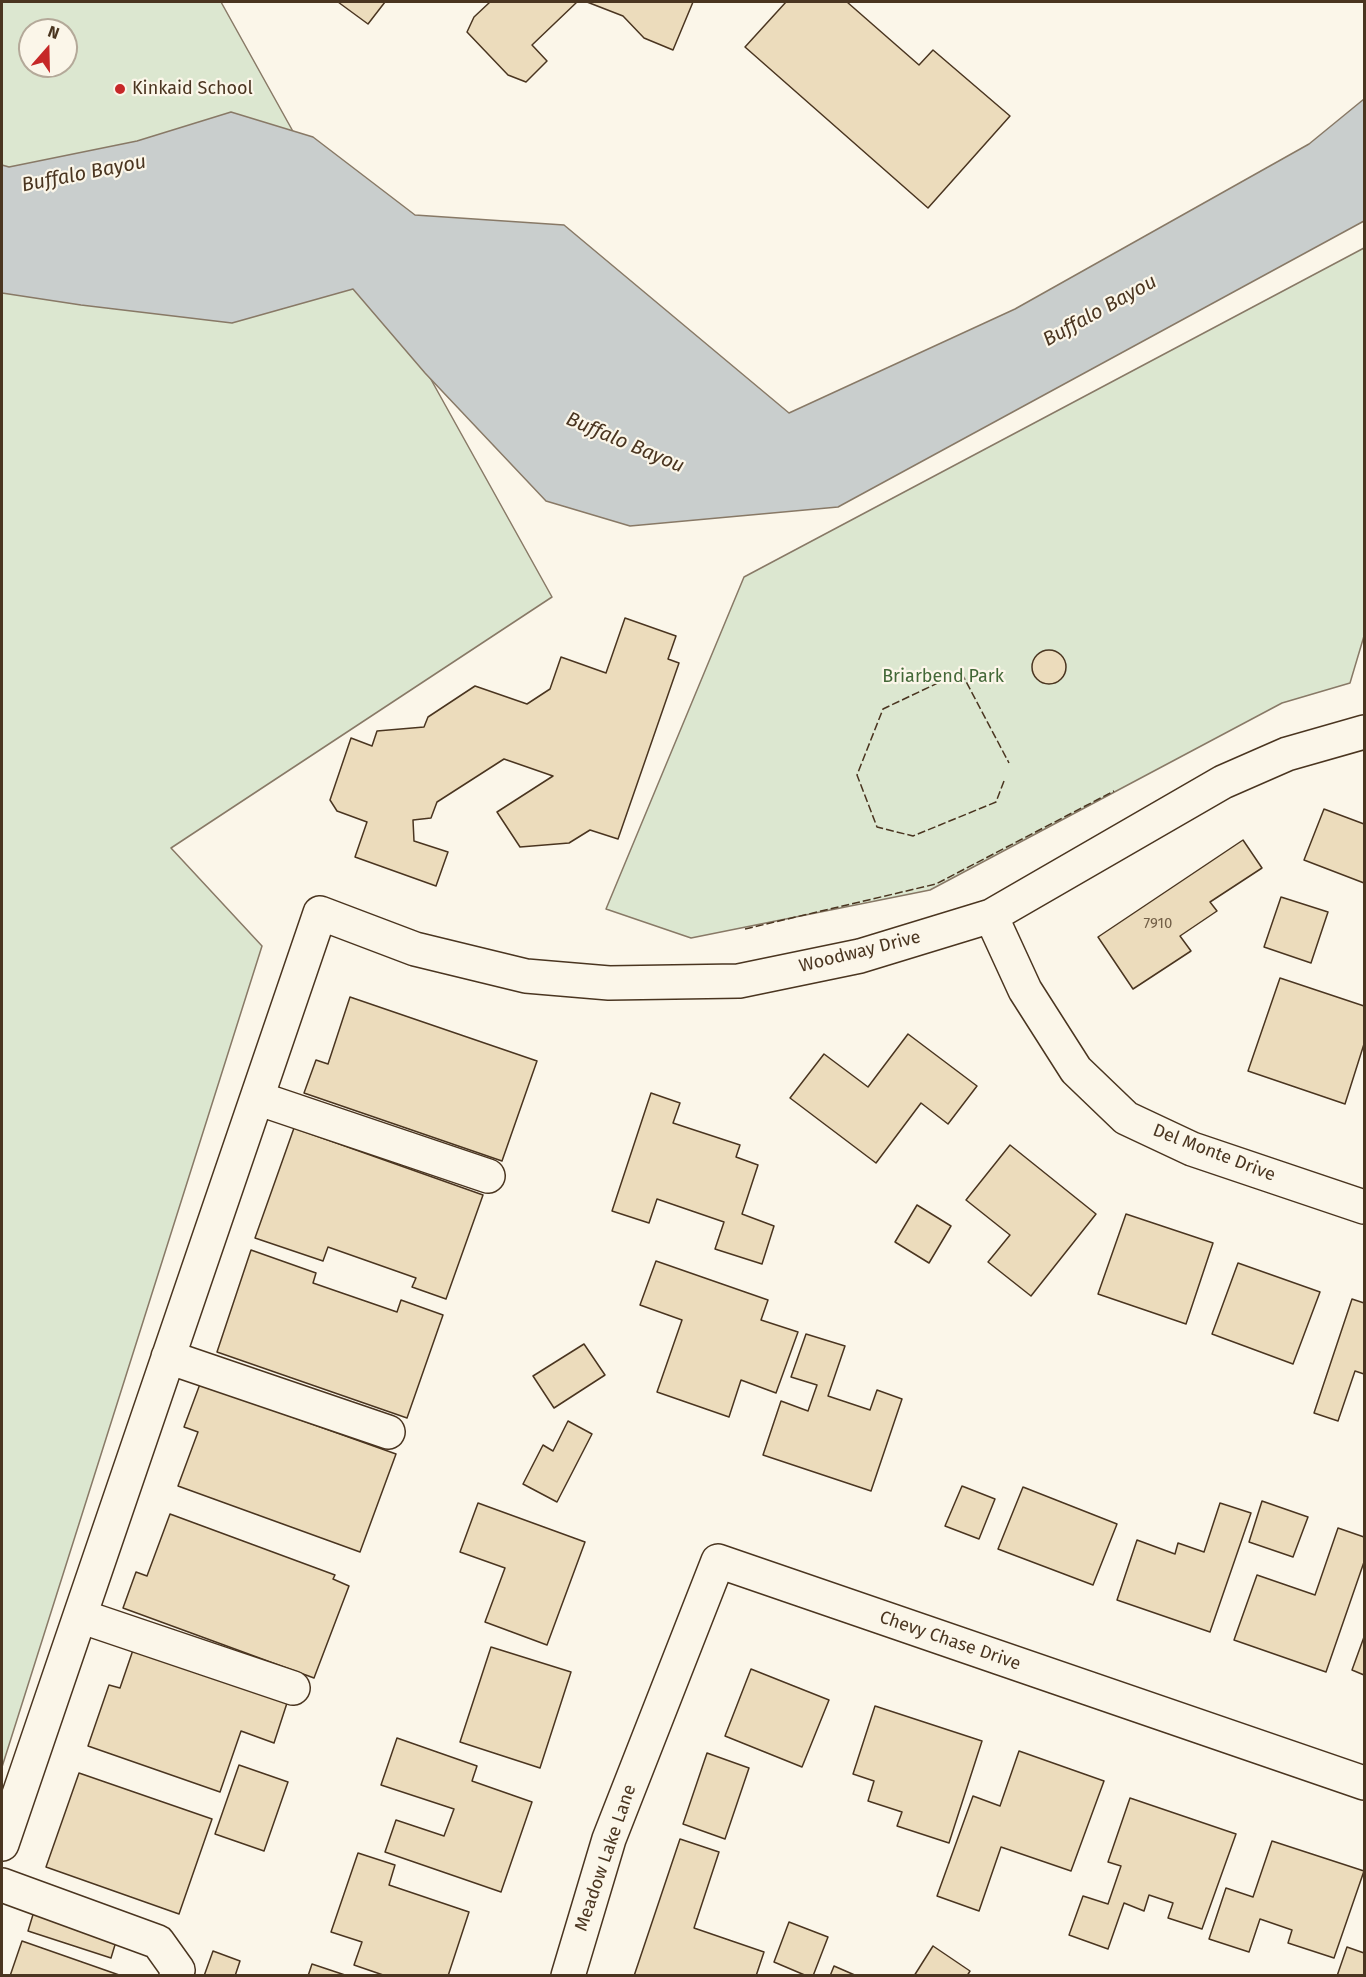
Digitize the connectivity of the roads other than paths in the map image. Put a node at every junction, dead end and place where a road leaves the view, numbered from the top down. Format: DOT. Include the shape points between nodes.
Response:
graph roads {
  1 [pos="1365,732"];
  2 [pos="991,916"];
  3 [pos="257,1098"];
  4 [pos="488,1176"];
  5 [pos="1365,1207"];
  6 [pos="168,1358"];
  7 [pos="388,1432"];
  8 [pos="80,1616"];
  9 [pos="293,1688"];
  10 [pos="648,1741"];
  11 [pos="1365,1783"];
  12 [pos="2,1844"];
  13 [pos="2,1885"];
  14 [pos="176,1976"];
  15 [pos="568,1976"];
  1 -- 2 [label="street, Woodway Drive" via="1287,754 1222,782"];
  2 -- 3 [label="street, Woodway Drive" via="861,956 739,981 609,983 526,976 492,968 415,949 320,913"];
  2 -- 5 [label="street, Del Monte Drive" via="1025,990 1076,1070 1126,1118 1192,1149"];
  3 -- 4 [label="street"];
  3 -- 6 [label="street"];
  6 -- 7 [label="street"];
  6 -- 8 [label="street"];
  8 -- 9 [label="street"];
  8 -- 12 [label="street"];
  10 -- 11 [label="street, Chevy Chase Drive" via="718,1561"];
  10 -- 15 [label="street, Meadow Lake Lane" via="609,1839"];
  13 -- 14 [label="street" via="158,1941 178,1970"];
}
